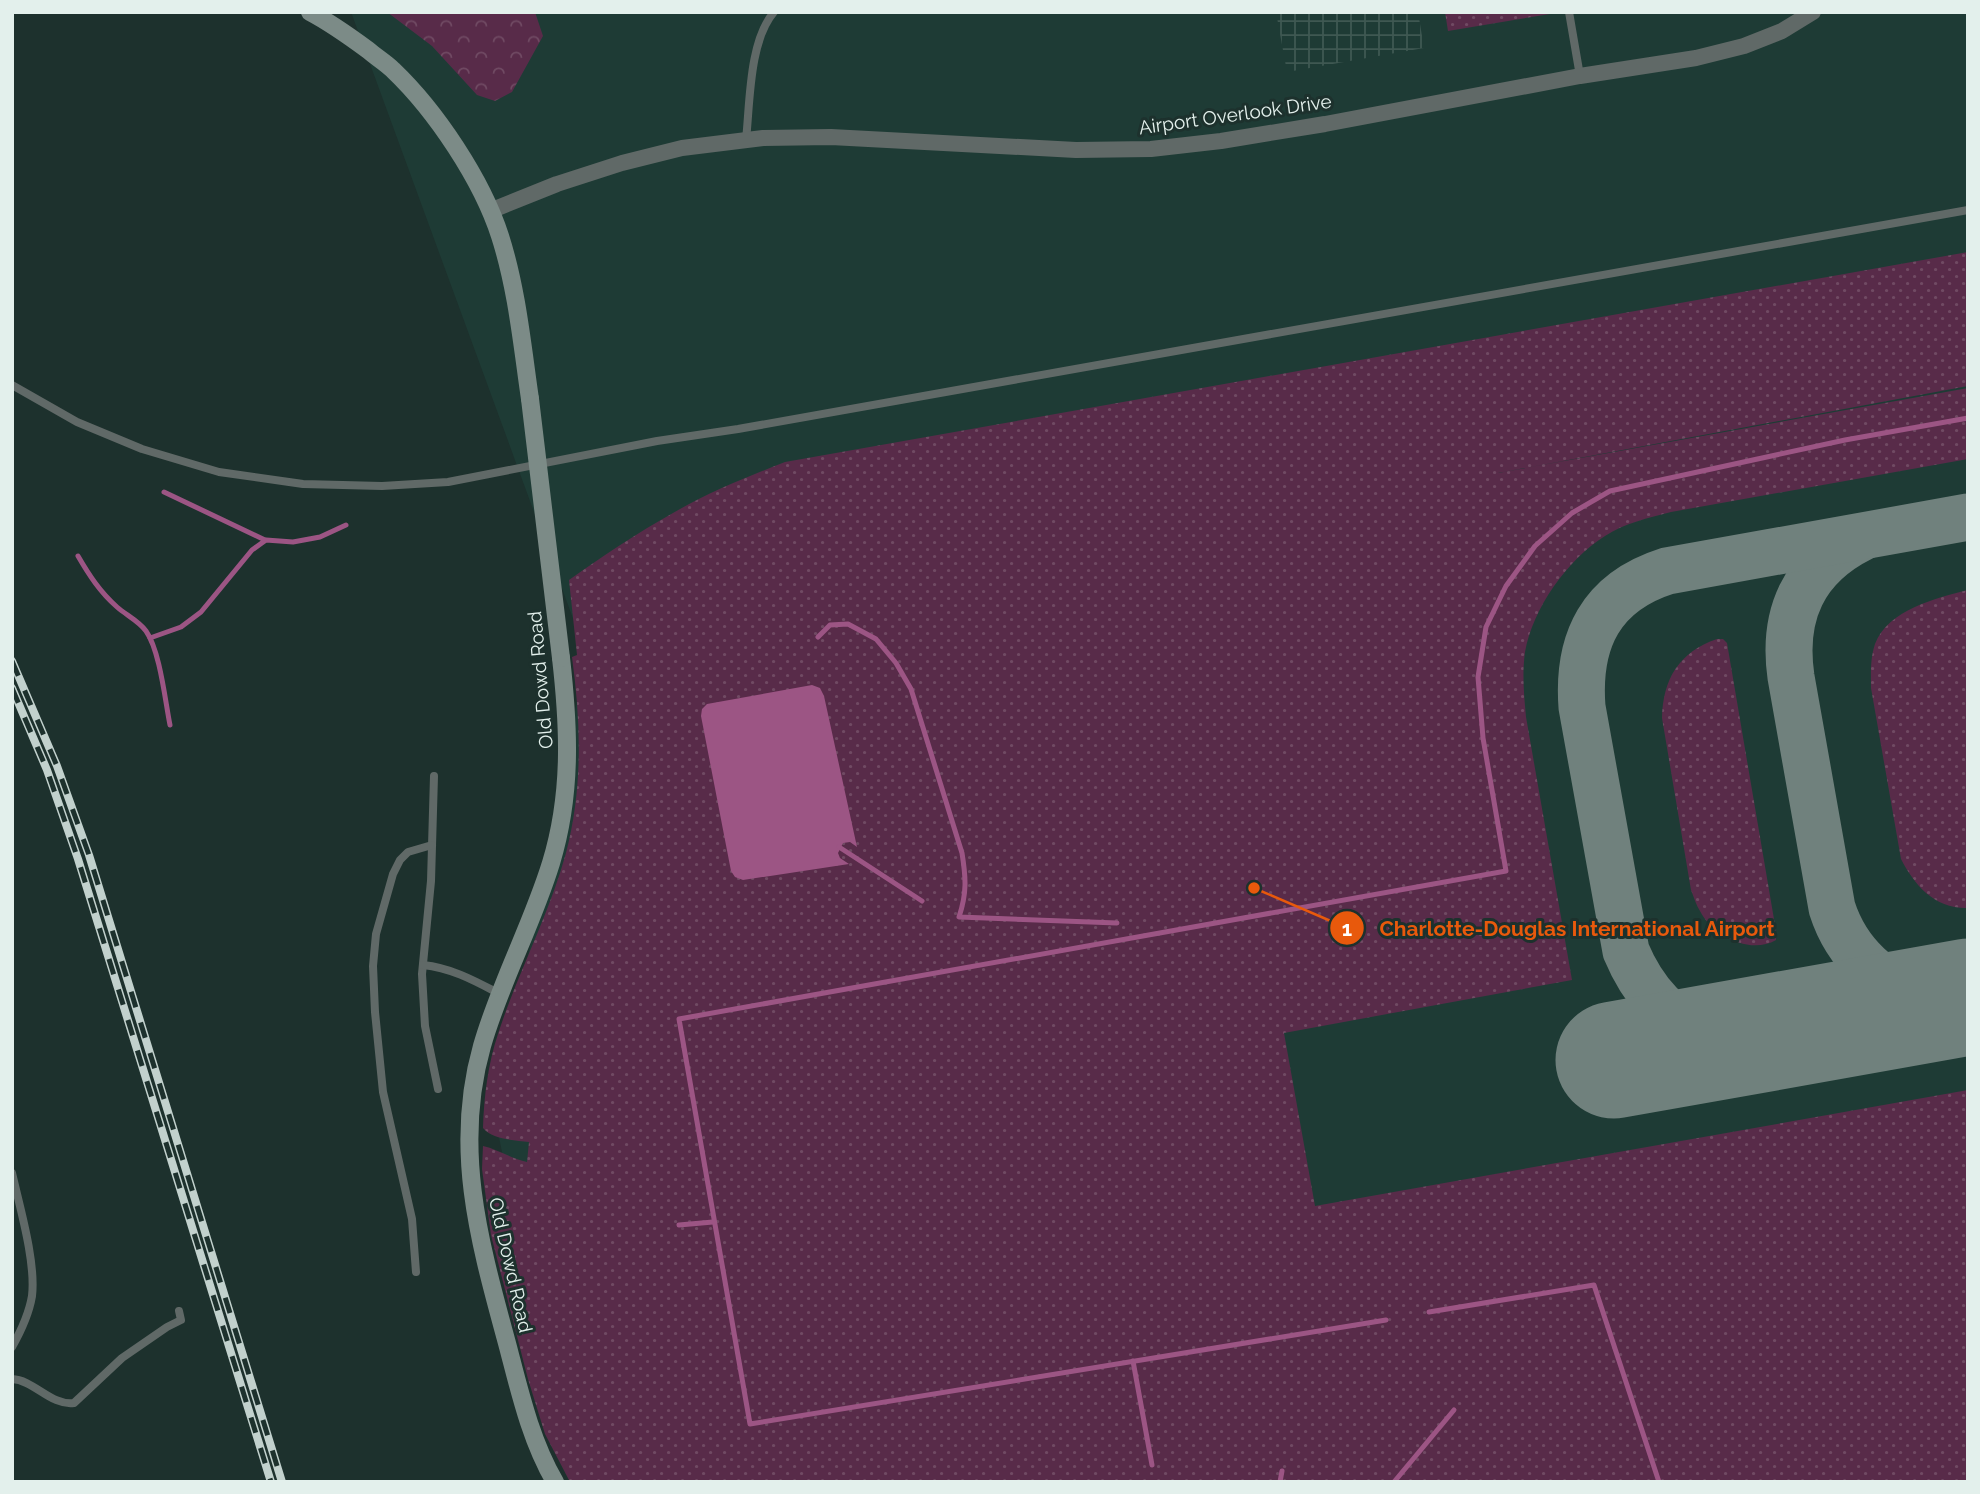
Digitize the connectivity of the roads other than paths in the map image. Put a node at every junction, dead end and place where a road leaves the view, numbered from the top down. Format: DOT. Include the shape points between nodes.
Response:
graph roads {
  1 [pos="310,12"];
  2 [pos="774,12"];
  3 [pos="1569,12"];
  4 [pos="1812,12"];
  5 [pos="1580,76"];
  6 [pos="746,140"];
  7 [pos="1968,210"];
  8 [pos="490,211"];
  9 [pos="12,385"];
  10 [pos="434,776"];
  11 [pos="432,845"];
  12 [pos="423,965"];
  13 [pos="500,994"];
  14 [pos="438,1089"];
  15 [pos="12,1174"];
  16 [pos="416,1272"];
  17 [pos="179,1311"];
  18 [pos="12,1347"];
  19 [pos="12,1379"];
  20 [pos="555,1482"];
  1 -- 8 [label="street, Old Dowd Road" via="393,69 440,123"];
  2 -- 6 [label="lane" via="753,62"];
  3 -- 5 [label="lane"];
  4 -- 5 [label="street, Airport Overlook Drive" via="1782,31 1744,46"];
  5 -- 6 [label="street, Airport Overlook Drive" via="1325,124 1152,149 1076,150 831,137"];
  6 -- 8 [label="street, Airport Overlook Drive" via="682,148 621,163"];
  7 -- 9 [label="lane" via="657,441 448,482 303,484 219,472 142,449 77,422"];
  8 -- 13 [label="street, Old Dowd Road, bridge" via="516,300 561,658 568,755 566,793 551,862"];
  10 -- 11 [label="lane"];
  11 -- 12 [label="lane"];
  11 -- 16 [label="lane" via="408,852 393,874 376,934 373,966 383,1092 412,1219"];
  12 -- 13 [label="lane" via="463,974"];
  12 -- 14 [label="lane" via="425,1026"];
  13 -- 20 [label="street, Old Dowd Road" via="474,1088 469,1134 471,1183 484,1255 521,1395"];
  15 -- 18 [label="lane" via="29,1255 32,1297"];
  17 -- 19 [label="lane" via="181,1320 122,1358 74,1403 62,1402 22,1379"];
}
